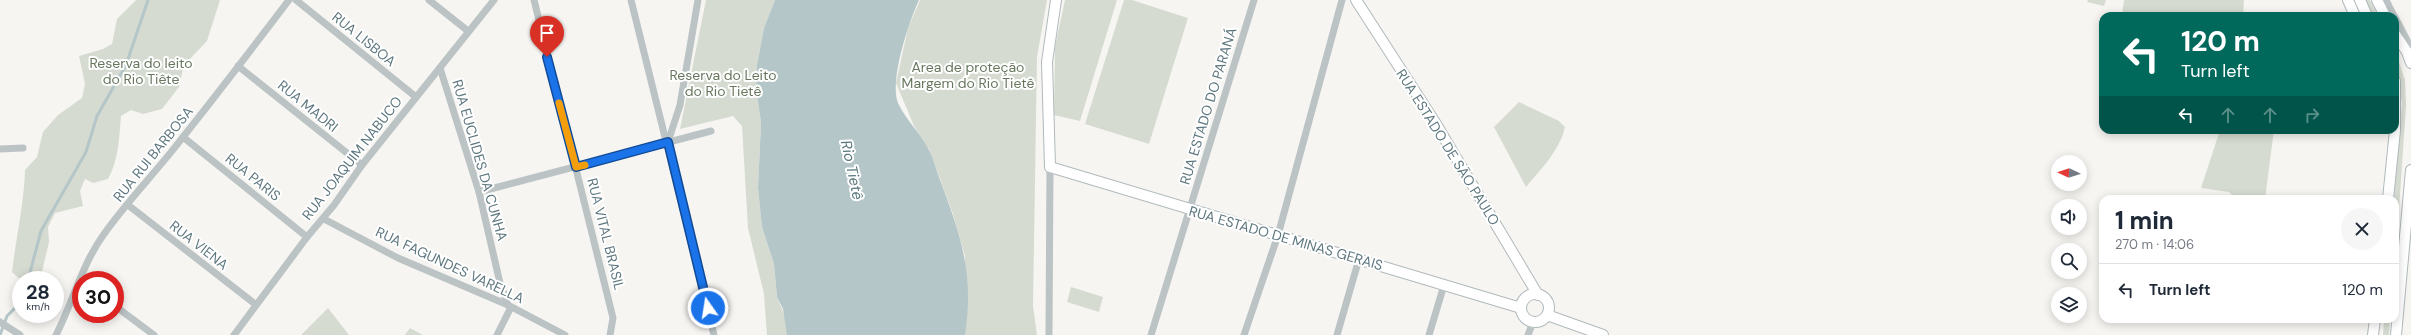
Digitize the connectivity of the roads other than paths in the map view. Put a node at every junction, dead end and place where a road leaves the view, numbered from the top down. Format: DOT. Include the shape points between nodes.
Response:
graph roads {
  1 [pos="289,0"];
  2 [pos="296,0"];
  3 [pos="429,0"];
  4 [pos="494,0"];
  5 [pos="534,0"];
  6 [pos="631,0"];
  7 [pos="698,0"];
  8 [pos="1056,0"];
  9 [pos="1254,0"];
  10 [pos="1342,0"];
  11 [pos="1356,0"];
  12 [pos="2348,0"];
  13 [pos="2360,0"];
  14 [pos="2377,0"];
  15 [pos="2386,0"];
  16 [pos="2353,12"];
  17 [pos="2365,12"];
  18 [pos="2383,12"];
  19 [pos="2393,12"];
  20 [pos="2399,24"];
  21 [pos="468,31"];
  22 [pos="2399,40"];
  23 [pos="2411,48"];
  24 [pos="2411,63"];
  25 [pos="238,66"];
  26 [pos="440,68"];
  27 [pos="416,97"];
  28 [pos="711,131"];
  29 [pos="2394,134"];
  30 [pos="183,137"];
  31 [pos="668,142"];
  32 [pos="23,148"];
  33 [pos="0,149"];
  34 [pos="362,165"];
  35 [pos="576,167"];
  36 [pos="1050,167"];
  37 [pos="2411,170"];
  38 [pos="479,192"];
  39 [pos="2388,195"];
  40 [pos="128,205"];
  41 [pos="1190,210"];
  42 [pos="324,219"];
  43 [pos="1278,235"];
  44 [pos="307,237"];
  45 [pos="1359,259"];
  46 [pos="85,271"];
  47 [pos="1444,285"];
  48 [pos="1538,295"];
  49 [pos="2399,302"];
  50 [pos="72,303"];
  51 [pos="255,304"];
  52 [pos="509,306"];
  53 [pos="1521,308"];
  54 [pos="124,313"];
  55 [pos="1547,315"];
  56 [pos="0,322"];
  57 [pos="1533,322"];
  58 [pos="2374,323"];
  59 [pos="2397,323"];
  60 [pos="19,334"];
  61 [pos="56,335"];
  62 [pos="154,335"];
  63 [pos="234,335"];
  64 [pos="497,335"];
  65 [pos="565,335"];
  66 [pos="610,335"];
  67 [pos="714,335"];
  68 [pos="1049,335"];
  69 [pos="1151,335"];
  70 [pos="1244,335"];
  71 [pos="1337,335"];
  72 [pos="1429,335"];
  73 [pos="1528,335"];
  74 [pos="1603,335"];
  75 [pos="2373,335"];
  76 [pos="2396,335"];
  1 -- 25 [label="street, RUA RUI BARBOSA"];
  2 -- 27 [label="street, RUA LISBOA"];
  3 -- 21 [label="street"];
  4 -- 21 [label="street, RUA JOAQUIM NABUCO"];
  5 -- 35 [label="street, RUA VITAL BRASIL"];
  6 -- 31 [label="street"];
  7 -- 31 [label="street" via="680,105"];
  8 -- 36 [label="street" via="1046,62"];
  9 -- 41 [label="street, RUA ESTADO DO PARANÁ"];
  10 -- 43 [label="street"];
  11 -- 48 [label="street, RUA ESTADO DE SÃO PAULO" via="1436,124"];
  12 -- 16 [label="street"];
  13 -- 17 [label="street"];
  14 -- 18 [label="street"];
  15 -- 19 [label="street"];
  20 -- 23 [label="street"];
  21 -- 26 [label="street, RUA JOAQUIM NABUCO"];
  22 -- 24 [label="street"];
  25 -- 30 [label="street, RUA RUI BARBOSA"];
  25 -- 34 [label="street, RUA MADRI"];
  26 -- 27 [label="street, RUA JOAQUIM NABUCO"];
  26 -- 38 [label="street, RUA EUCLIDES DA CUNHA"];
  27 -- 34 [label="street, RUA JOAQUIM NABUCO"];
  28 -- 31 [label="street"];
  29 -- 39 [label="street"];
  30 -- 40 [label="street, RUA RUI BARBOSA"];
  30 -- 44 [label="street, RUA PARIS"];
  31 -- 35 [label="street"];
  31 -- 67 [label="street"];
  32 -- 33 [label="street"];
  34 -- 42 [label="street, RUA JOAQUIM NABUCO"];
  35 -- 38 [label="street"];
  35 -- 66 [label="street, RUA VITAL BRASIL" via="613,318"];
  36 -- 41 [label="street, RUA ESTADO DE MINAS GERAIS"];
  36 -- 68 [label="street"];
  37 -- 49 [label="street"];
  38 -- 52 [label="street, RUA EUCLIDES DA CUNHA" via="500,283"];
  40 -- 46 [label="street, RUA RUI BARBOSA" via="104,233"];
  40 -- 51 [label="street, RUA VIENA"];
  41 -- 43 [label="street, RUA ESTADO DE MINAS GERAIS"];
  41 -- 69 [label="street, RUA ESTADO DO PARANÁ"];
  42 -- 44 [label="street, RUA JOAQUIM NABUCO"];
  42 -- 52 [label="street, RUA FAGUNDES VARELLA" via="398,258"];
  43 -- 45 [label="street, RUA ESTADO DE MINAS GERAIS"];
  43 -- 70 [label="street"];
  44 -- 51 [label="street, RUA JOAQUIM NABUCO"];
  45 -- 47 [label="street, RUA ESTADO DE MINAS GERAIS"];
  45 -- 71 [label="street"];
  47 -- 53 [label="street, RUA ESTADO DE MINAS GERAIS"];
  47 -- 72 [label="street"];
  48 -- 53 [label="street" via="1525,299"];
  48 -- 55 [label="street" via="1546,301 1549,308"];
  50 -- 61 [label="street, RUA RUI BARBOSA"];
  51 -- 63 [label="street, RUA JOAQUIM NABUCO"];
  52 -- 64 [label="street"];
  52 -- 65 [label="street, RUA FAGUNDES VARELLA"];
  53 -- 57 [label="street" via="1524,317"];
  54 -- 62 [label="street"];
  55 -- 57 [label="street" via="1541,321"];
  55 -- 74 [label="street"];
  56 -- 60 [label="street"];
  57 -- 73 [label="street"];
  58 -- 75 [label="street"];
  59 -- 76 [label="street"];
}
